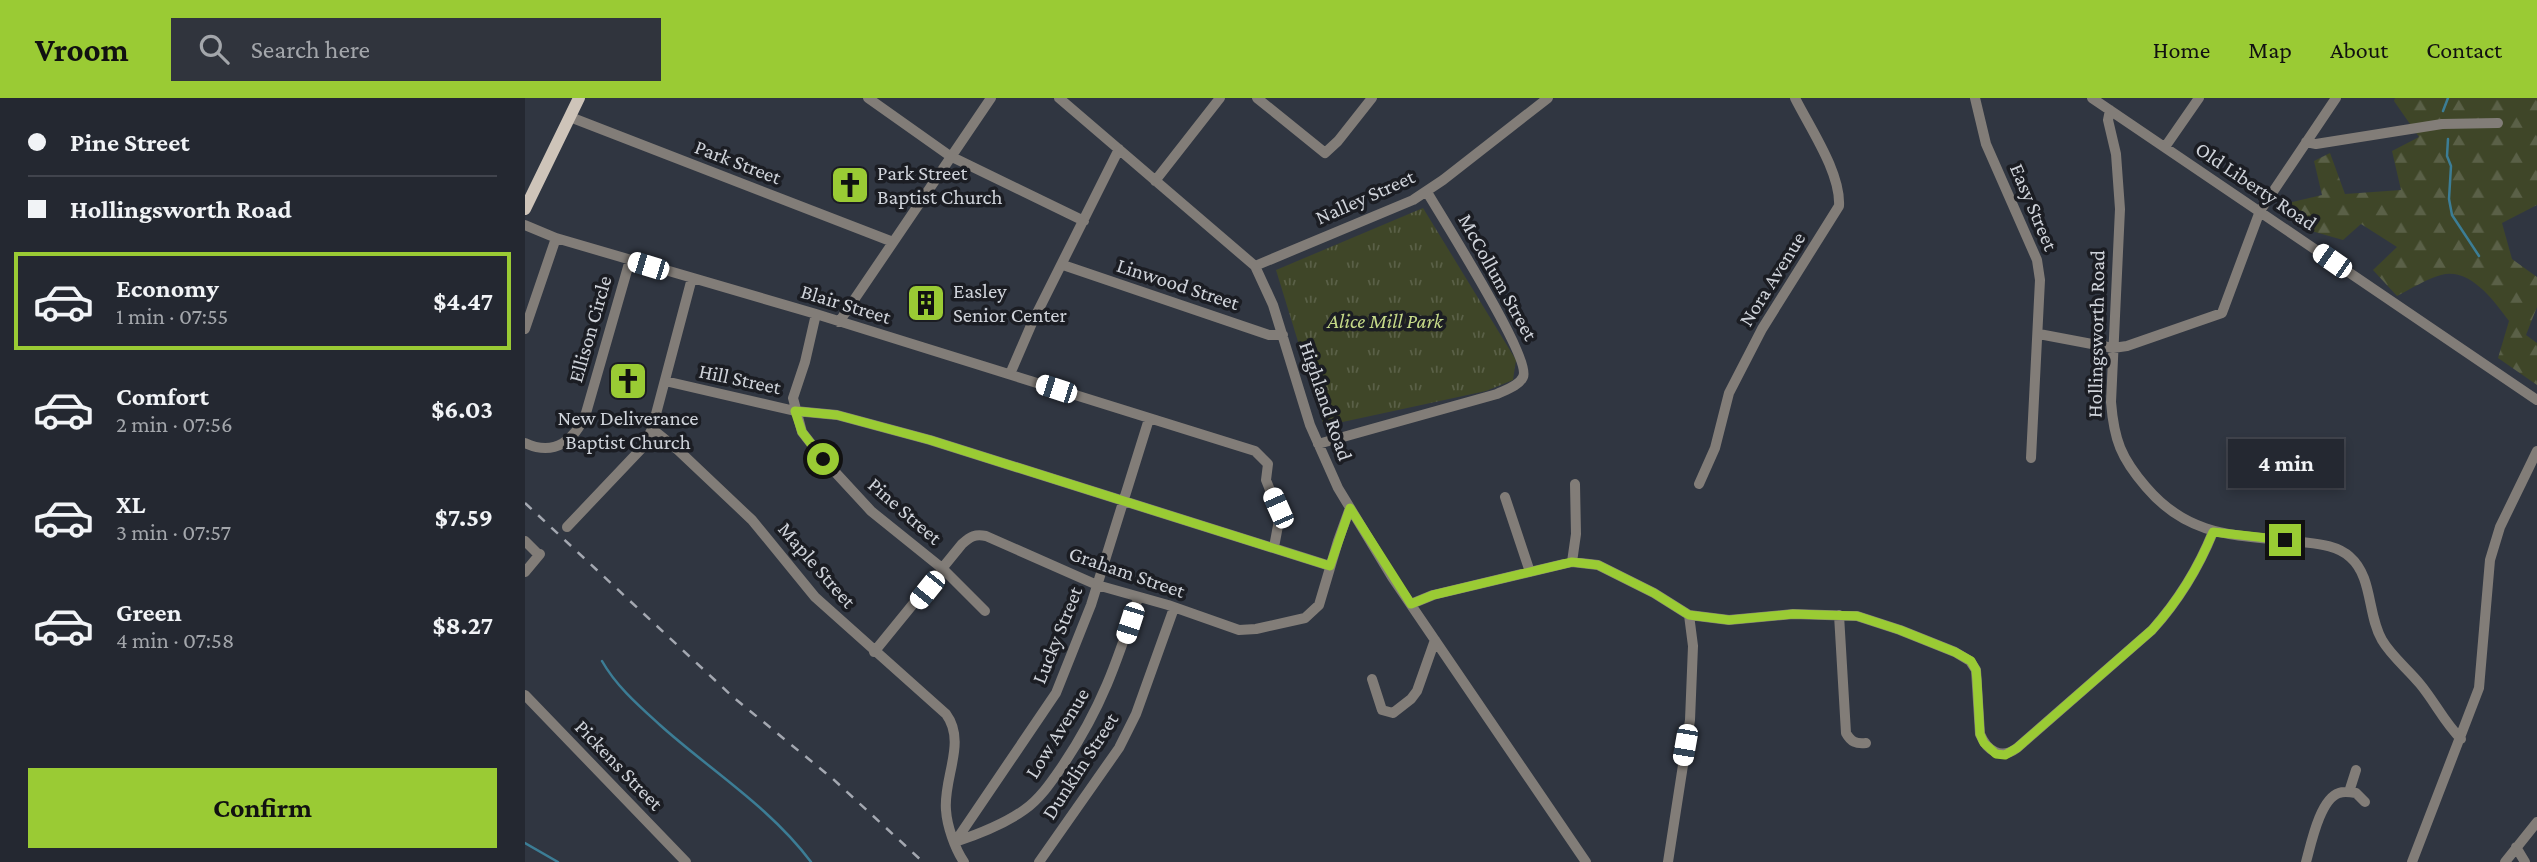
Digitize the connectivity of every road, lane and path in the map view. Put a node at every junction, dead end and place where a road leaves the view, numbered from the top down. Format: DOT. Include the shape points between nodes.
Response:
graph roads {
  1 [pos="579,98"];
  2 [pos="868,98"];
  3 [pos="991,98"];
  4 [pos="1059,98"];
  5 [pos="1220,98"];
  6 [pos="1257,98"];
  7 [pos="1372,98"];
  8 [pos="1548,98"];
  9 [pos="1795,98"];
  10 [pos="1975,98"];
  11 [pos="2092,98"];
  12 [pos="2199,98"];
  13 [pos="2336,98"];
  14 [pos="2110,110"];
  15 [pos="570,117"];
  16 [pos="2498,123"];
  17 [pos="2306,142"];
  18 [pos="2165,147"];
  19 [pos="1119,149"];
  20 [pos="950,156"];
  21 [pos="1155,181"];
  22 [pos="1427,191"];
  23 [pos="525,209"];
  24 [pos="2260,211"];
  25 [pos="1084,221"];
  26 [pos="525,225"];
  27 [pos="556,238"];
  28 [pos="893,242"];
  29 [pos="630,260"];
  30 [pos="1063,265"];
  31 [pos="1255,266"];
  32 [pos="692,278"];
  33 [pos="816,314"];
  34 [pos="839,321"];
  35 [pos="525,329"];
  36 [pos="2039,334"];
  37 [pos="1283,335"];
  38 [pos="2113,348"];
  39 [pos="1010,374"];
  40 [pos="664,381"];
  41 [pos="2537,400"];
  42 [pos="795,411"];
  43 [pos="1149,419"];
  44 [pos="652,429"];
  45 [pos="525,443"];
  46 [pos="1318,444"];
  47 [pos="2537,451"];
  48 [pos="2031,457"];
  49 [pos="1575,484"];
  50 [pos="1699,484"];
  51 [pos="1505,497"];
  52 [pos="1123,502"];
  53 [pos="1350,508"];
  54 [pos="567,527"];
  55 [pos="2213,532"];
  56 [pos="525,541"];
  57 [pos="1274,547"];
  58 [pos="1572,562"];
  59 [pos="1330,566"];
  60 [pos="943,569"];
  61 [pos="525,572"];
  62 [pos="1530,572"];
  63 [pos="1097,585"];
  64 [pos="1138,598"];
  65 [pos="1411,604"];
  66 [pos="1174,608"];
  67 [pos="985,611"];
  68 [pos="1689,615"];
  69 [pos="1839,615"];
  70 [pos="1435,640"];
  71 [pos="874,652"];
  72 [pos="1371,679"];
  73 [pos="525,695"];
  74 [pos="2461,739"];
  75 [pos="1866,743"];
  76 [pos="2356,770"];
  77 [pos="2349,792"];
  78 [pos="2365,802"];
  79 [pos="2537,822"];
  80 [pos="955,842"];
  81 [pos="2516,847"];
  82 [pos="686,862"];
  83 [pos="964,862"];
  84 [pos="1039,862"];
  85 [pos="1586,862"];
  86 [pos="1668,862"];
  87 [pos="2306,862"];
  88 [pos="2412,862"];
  89 [pos="2505,862"];
  90 [pos="2525,862"];
  1 -- 15 [label="main road"];
  2 -- 20 [label="street"];
  3 -- 20 [label="street"];
  4 -- 19 [label="street, Highland Road"];
  5 -- 21 [label="street"];
  6 -- 7 [label="street" via="1325,153"];
  8 -- 22 [label="street, Nalley Street"];
  9 -- 50 [label="street, Nora Avenue" via="1834,173 1839,206 1762,329 1729,393 1715,449"];
  10 -- 36 [label="street, Easy Street" via="1986,144 2037,260"];
  11 -- 14 [label="street, Old Liberty Road"];
  12 -- 18 [label="street"];
  13 -- 17 [label="street"];
  14 -- 18 [label="street, Old Liberty Road"];
  14 -- 38 [label="street, Hollingsworth Road" via="2120,209"];
  15 -- 23 [label="main road"];
  15 -- 28 [label="street, Park Street"];
  16 -- 17 [label="street" via="2442,124"];
  17 -- 24 [label="street"];
  18 -- 24 [label="street, Old Liberty Road"];
  19 -- 21 [label="street, Highland Road"];
  19 -- 25 [label="street"];
  20 -- 25 [label="street"];
  20 -- 28 [label="street"];
  21 -- 31 [label="street, Highland Road"];
  22 -- 31 [label="street, Nalley Street"];
  22 -- 46 [label="street, McCollum Street" via="1512,337 1524,376 1497,394"];
  24 -- 38 [label="street" via="2222,313"];
  24 -- 41 [label="street, Old Liberty Road"];
  25 -- 30 [label="street"];
  26 -- 27 [label="street, Blair Street"];
  27 -- 29 [label="street, Blair Street"];
  27 -- 35 [label="street"];
  28 -- 34 [label="street"];
  29 -- 32 [label="street, Blair Street"];
  29 -- 45 [label="street, Ellison Circle" via="579,430 554,447"];
  30 -- 37 [label="street, Linwood Street" via="1269,335"];
  30 -- 39 [label="street"];
  31 -- 37 [label="street, Highland Road"];
  32 -- 33 [label="street, Blair Street"];
  32 -- 40 [label="street"];
  33 -- 34 [label="street, Blair Street"];
  33 -- 42 [label="street" via="793,398"];
  34 -- 39 [label="street, Blair Street"];
  36 -- 38 [label="street"];
  36 -- 48 [label="street, Easy Street"];
  37 -- 46 [label="street, Highland Road"];
  38 -- 55 [label="street, Hollingsworth Road" via="2113,430 2130,469 2182,520"];
  39 -- 43 [label="street, Blair Street"];
  40 -- 42 [label="street, Hill Street"];
  40 -- 44 [label="street"];
  42 -- 52 [label="street, Hill Street" via="837,415 930,440"];
  42 -- 60 [label="street, Pine Street" via="802,432 856,496"];
  43 -- 52 [label="street, Lucky Street"];
  43 -- 57 [label="street, Blair Street" via="1255,451 1264,458 1266,480 1280,515"];
  44 -- 54 [label="street" via="642,447"];
  44 -- 71 [label="street, Maple Street" via="752,520 800,582"];
  46 -- 53 [label="street, Highland Road"];
  47 -- 74 [label="street" via="2505,515 2490,560 2480,688"];
  49 -- 58 [label="street"];
  51 -- 62 [label="street"];
  52 -- 57 [label="street, Hill Street"];
  52 -- 63 [label="street, Lucky Street"];
  53 -- 59 [label="street, Graham Street"];
  53 -- 65 [label="street, Highland Road"];
  55 -- 69 [label="street" via="2201,563 2152,630 2005,755 1990,750 1980,734 1976,670 1971,661 1900,630"];
  55 -- 74 [label="street, Hollingsworth Road" via="2322,544 2351,557 2361,568 2382,641"];
  56 -- 61 [label="street" via="540,554"];
  57 -- 59 [label="street, Hill Street"];
  58 -- 62 [label="street"];
  58 -- 68 [label="street" via="1598,565"];
  59 -- 66 [label="street, Graham Street" via="1319,605 1305,618 1268,628 1239,630"];
  60 -- 63 [label="street, Graham Street" via="962,544 977,534"];
  60 -- 67 [label="street, Pine Street"];
  60 -- 71 [label="street, Graham Street"];
  62 -- 65 [label="street"];
  63 -- 64 [label="street, Graham Street"];
  63 -- 80 [label="street, Lucky Street" via="1056,693"];
  64 -- 66 [label="street, Graham Street"];
  64 -- 80 [label="street, Low Avenue" via="1101,702 1051,782 1026,809"];
  65 -- 70 [label="street, Highland Road"];
  66 -- 84 [label="street, Dunklin Street" via="1119,748"];
  68 -- 69 [label="street" via="1729,620"];
  68 -- 86 [label="street" via="1693,646 1690,719"];
  69 -- 75 [label="street" via="1846,733 1858,744"];
  70 -- 72 [label="street" via="1417,691 1393,713 1382,710"];
  70 -- 85 [label="street, Highland Road"];
  71 -- 80 [label="street, Maple Street" via="954,724 946,810"];
  73 -- 82 [label="street, Pickens Street"];
  74 -- 88 [label="street"];
  76 -- 77 [label="street"];
  77 -- 78 [label="street"];
  77 -- 87 [label="street" via="2336,793 2326,804"];
  79 -- 81 [label="street"];
  80 -- 83 [label="street"];
  81 -- 89 [label="street"];
  81 -- 90 [label="street"];
}
